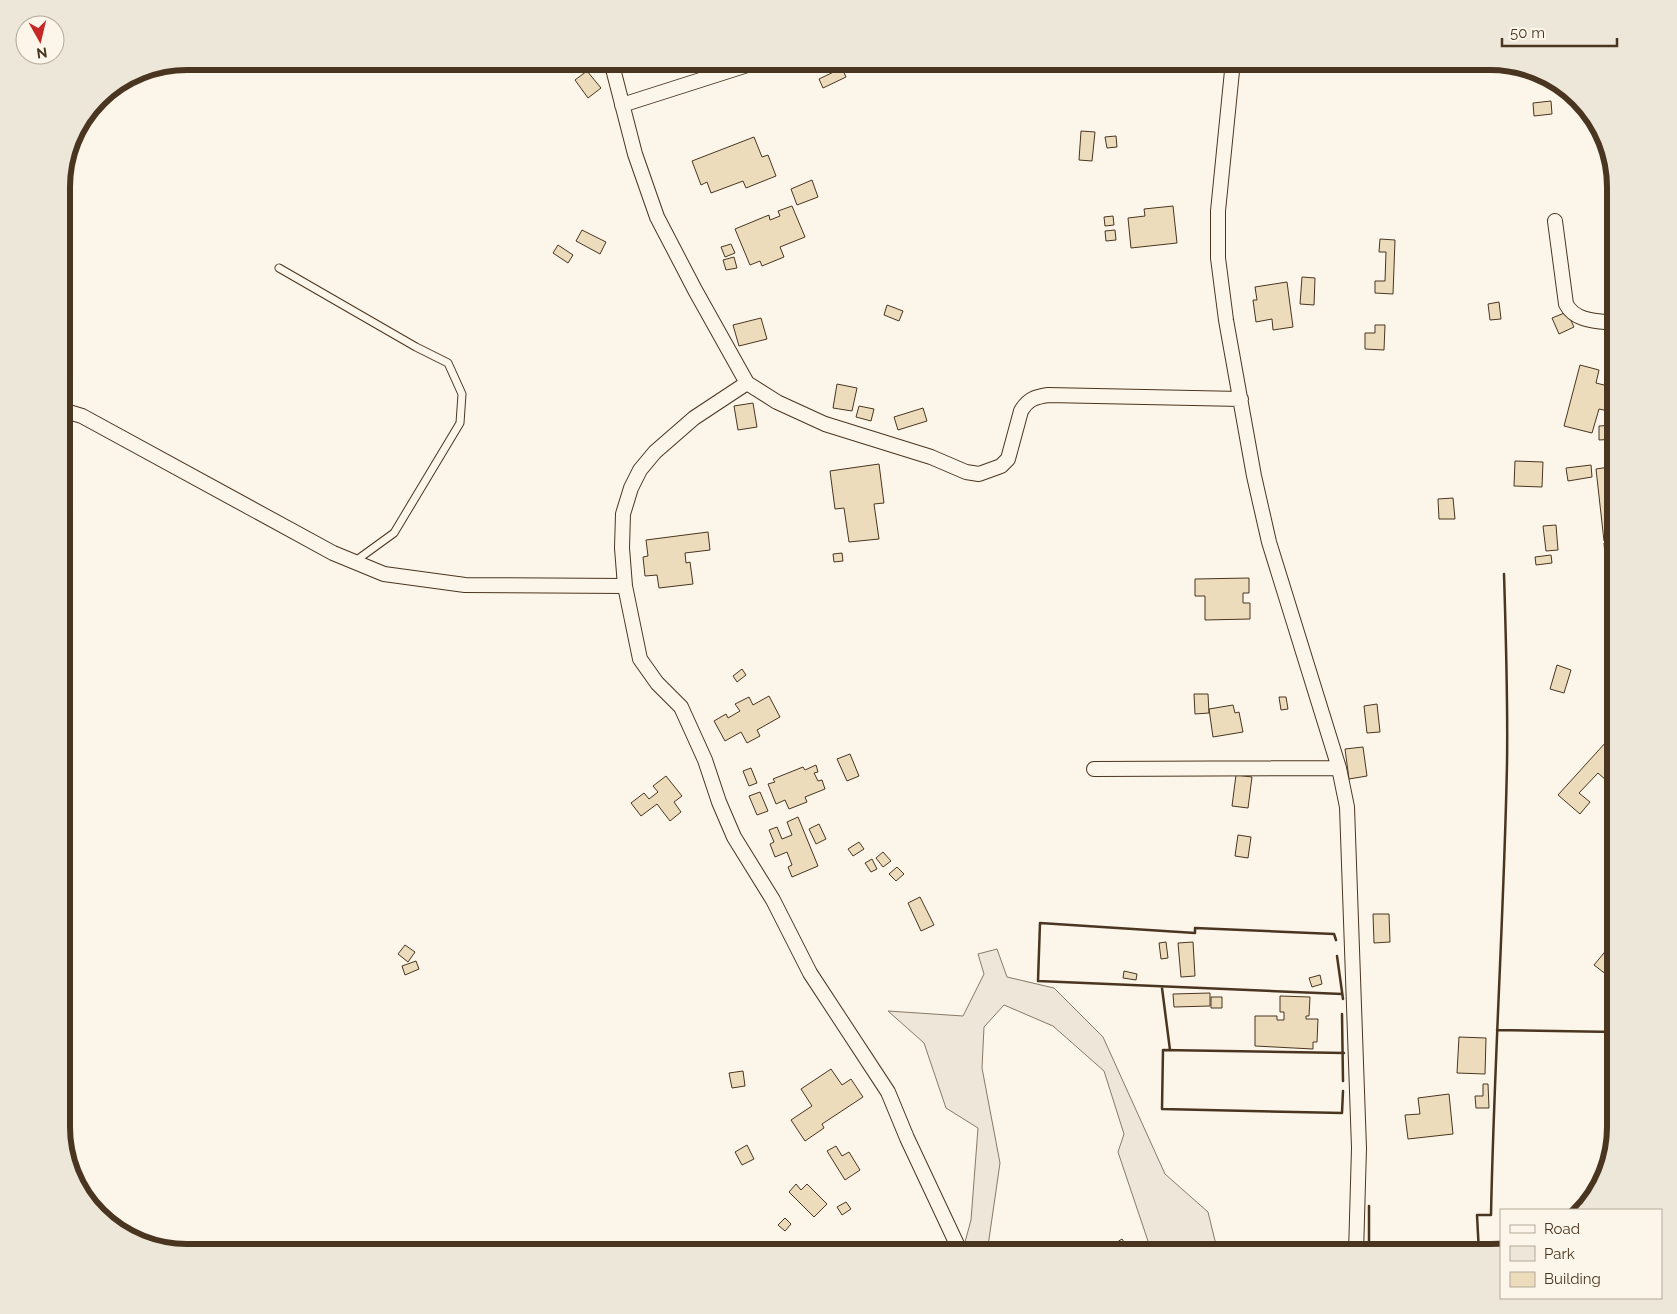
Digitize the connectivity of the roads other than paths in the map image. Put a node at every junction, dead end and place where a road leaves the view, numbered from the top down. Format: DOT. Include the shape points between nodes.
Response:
graph roads {
  1 [pos="614,70"];
  2 [pos="732,70"];
  3 [pos="1232,70"];
  4 [pos="622,105"];
  5 [pos="1555,221"];
  6 [pos="279,268"];
  7 [pos="1607,322"];
  8 [pos="747,383"];
  9 [pos="1241,398"];
  10 [pos="70,412"];
  11 [pos="354,562"];
  12 [pos="625,586"];
  13 [pos="1338,768"];
  14 [pos="1094,769"];
  15 [pos="957,1244"];
  16 [pos="1356,1244"];
  1 -- 4 [label="street"];
  2 -- 4 [label="street"];
  3 -- 9 [label="street" via="1218,211 1218,258"];
  4 -- 8 [label="street" via="657,216"];
  5 -- 7 [label="street" via="1569,310 1574,315"];
  6 -- 11 [label="lane" via="448,363 462,394 460,423 394,532"];
  8 -- 9 [label="street" via="777,402 825,424 979,474 1001,466 1008,459 1021,411 1036,396"];
  8 -- 12 [label="street" via="694,418 655,452 640,470 623,514"];
  9 -- 13 [label="street" via="1269,542"];
  10 -- 11 [label="street"];
  11 -- 12 [label="street" via="384,574 465,585"];
  12 -- 15 [label="street" via="640,659 657,683 681,707 734,837 773,900 820,989 888,1092"];
  13 -- 14 [label="street"];
  13 -- 16 [label="street" via="1347,807 1350,845 1359,1148"];
}
